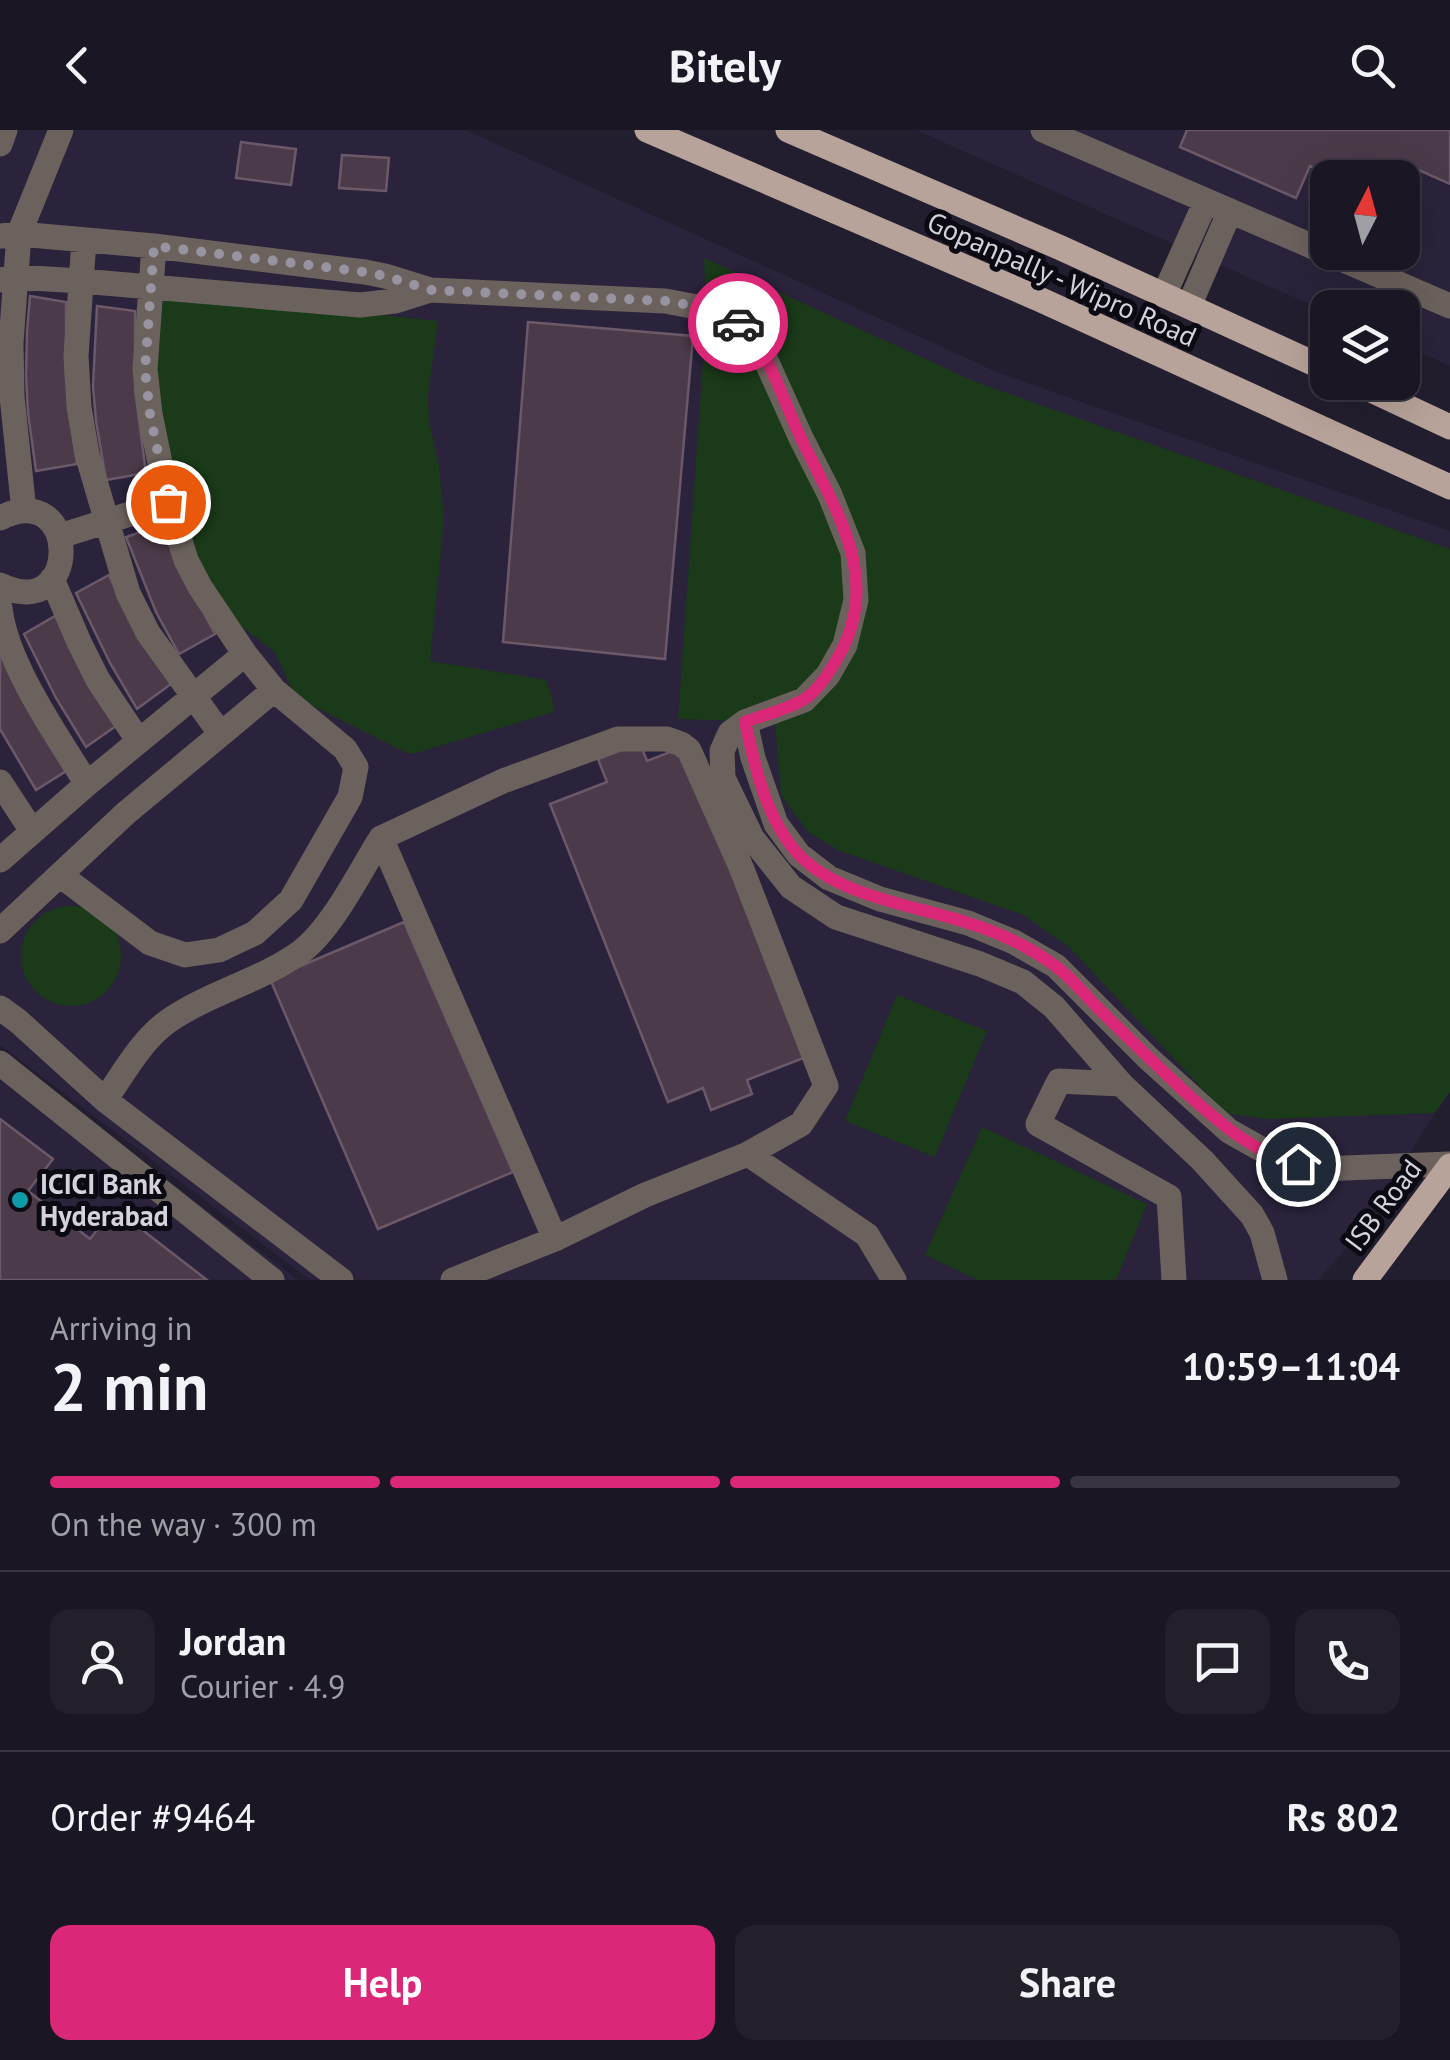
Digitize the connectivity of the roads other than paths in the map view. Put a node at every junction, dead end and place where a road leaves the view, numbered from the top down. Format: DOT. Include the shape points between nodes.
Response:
graph roads {
  1 [pos="5,130"];
  2 [pos="61,130"];
  3 [pos="646,130"];
  4 [pos="788,130"];
  5 [pos="1043,130"];
  6 [pos="0,144"];
  7 [pos="1206,201"];
  8 [pos="1230,211"];
  9 [pos="9,235"];
  10 [pos="84,240"];
  11 [pos="154,246"];
  12 [pos="7,279"];
  13 [pos="80,282"];
  14 [pos="150,286"];
  15 [pos="430,290"];
  16 [pos="1164,295"];
  17 [pos="1190,306"];
  18 [pos="1450,306"];
  19 [pos="1310,362"];
  20 [pos="1392,400"];
  21 [pos="1450,427"];
  22 [pos="1450,488"];
  23 [pos="168,502"];
  24 [pos="12,514"];
  25 [pos="105,521"];
  26 [pos="60,536"];
  27 [pos="52,579"];
  28 [pos="0,585"];
  29 [pos="0,608"];
  30 [pos="245,654"];
  31 [pos="274,690"];
  32 [pos="194,698"];
  33 [pos="745,722"];
  34 [pos="220,733"];
  35 [pos="138,740"];
  36 [pos="0,782"];
  37 [pos="87,784"];
  38 [pos="32,831"];
  39 [pos="380,838"];
  40 [pos="0,860"];
  41 [pos="60,874"];
  42 [pos="0,931"];
  43 [pos="0,1008"];
  44 [pos="0,1063"];
  45 [pos="1121,1084"];
  46 [pos="104,1100"];
  47 [pos="748,1154"];
  48 [pos="1450,1165"];
  49 [pos="555,1239"];
  50 [pos="272,1280"];
  51 [pos="341,1280"];
  52 [pos="453,1280"];
  53 [pos="894,1280"];
  54 [pos="1174,1280"];
  55 [pos="1275,1280"];
  56 [pos="1365,1280"];
  1 -- 6 [label="lane"];
  2 -- 9 [label="lane"];
  3 -- 22 [label="main road, Gopanpally - Wipro Road" via="1056,307"];
  4 -- 16 [label="main road, Gopanpally - Wipro Road"];
  5 -- 7 [label="lane"];
  7 -- 8 [label="lane"];
  7 -- 16 [label="lane"];
  8 -- 17 [label="lane"];
  8 -- 18 [label="lane"];
  9 -- 10 [label="lane"];
  9 -- 12 [label="lane"];
  10 -- 11 [label="lane"];
  10 -- 13 [label="lane"];
  11 -- 14 [label="lane"];
  11 -- 15 [label="lane" via="365,272"];
  12 -- 13 [label="lane"];
  12 -- 24 [label="lane"];
  13 -- 14 [label="lane"];
  13 -- 25 [label="lane" via="78,407"];
  14 -- 15 [label="lane" via="360,305"];
  14 -- 23 [label="lane" via="145,370"];
  15 -- 33 [label="lane" via="665,301 708,308 748,330 854,553 856,600 845,646 828,675 804,700"];
  16 -- 17 [label="main road, Gopanpally - Wipro Road"];
  17 -- 19 [label="main road, Gopanpally - Wipro Road"];
  20 -- 21 [label="main road"];
  23 -- 25 [label="lane"];
  23 -- 30 [label="lane" via="186,560"];
  24 -- 26 [label="lane" via="45,518"];
  25 -- 26 [label="lane"];
  25 -- 32 [label="lane" via="128,593"];
  26 -- 27 [label="lane" via="62,558"];
  27 -- 28 [label="lane" via="21,592"];
  27 -- 35 [label="lane" via="98,680"];
  29 -- 37 [label="lane" via="11,650"];
  30 -- 31 [label="lane"];
  30 -- 32 [label="lane"];
  31 -- 34 [label="lane"];
  31 -- 41 [label="lane" via="345,748 356,767 350,797 291,900 254,933 219,950 185,955 150,943"];
  32 -- 34 [label="lane"];
  32 -- 35 [label="lane"];
  33 -- 45 [label="lane" via="722,751 723,778 752,838 792,887 836,916 1023,982 1054,1006"];
  33 -- 48 [label="lane" via="776,824 799,855 829,878 968,923 1056,966 1229,1132 1278,1159 1319,1169"];
  34 -- 41 [label="lane"];
  35 -- 37 [label="lane"];
  36 -- 38 [label="lane"];
  37 -- 38 [label="lane"];
  38 -- 40 [label="lane"];
  39 -- 46 [label="lane" via="322,932 284,962 164,1024"];
  39 -- 47 [label="lane" via="503,781 618,739 667,739 689,750 826,1086 801,1124"];
  39 -- 49 [label="lane"];
  41 -- 42 [label="lane"];
  43 -- 46 [label="lane"];
  44 -- 50 [label="lane"];
  45 -- 54 [label="lane" via="1059,1081 1038,1124 1169,1197"];
  45 -- 55 [label="lane" via="1252,1214"];
  46 -- 51 [label="lane"];
  47 -- 49 [label="lane"];
  47 -- 53 [label="lane" via="867,1234"];
  48 -- 56 [label="main road, ISB Road"];
  49 -- 52 [label="lane"];
}
